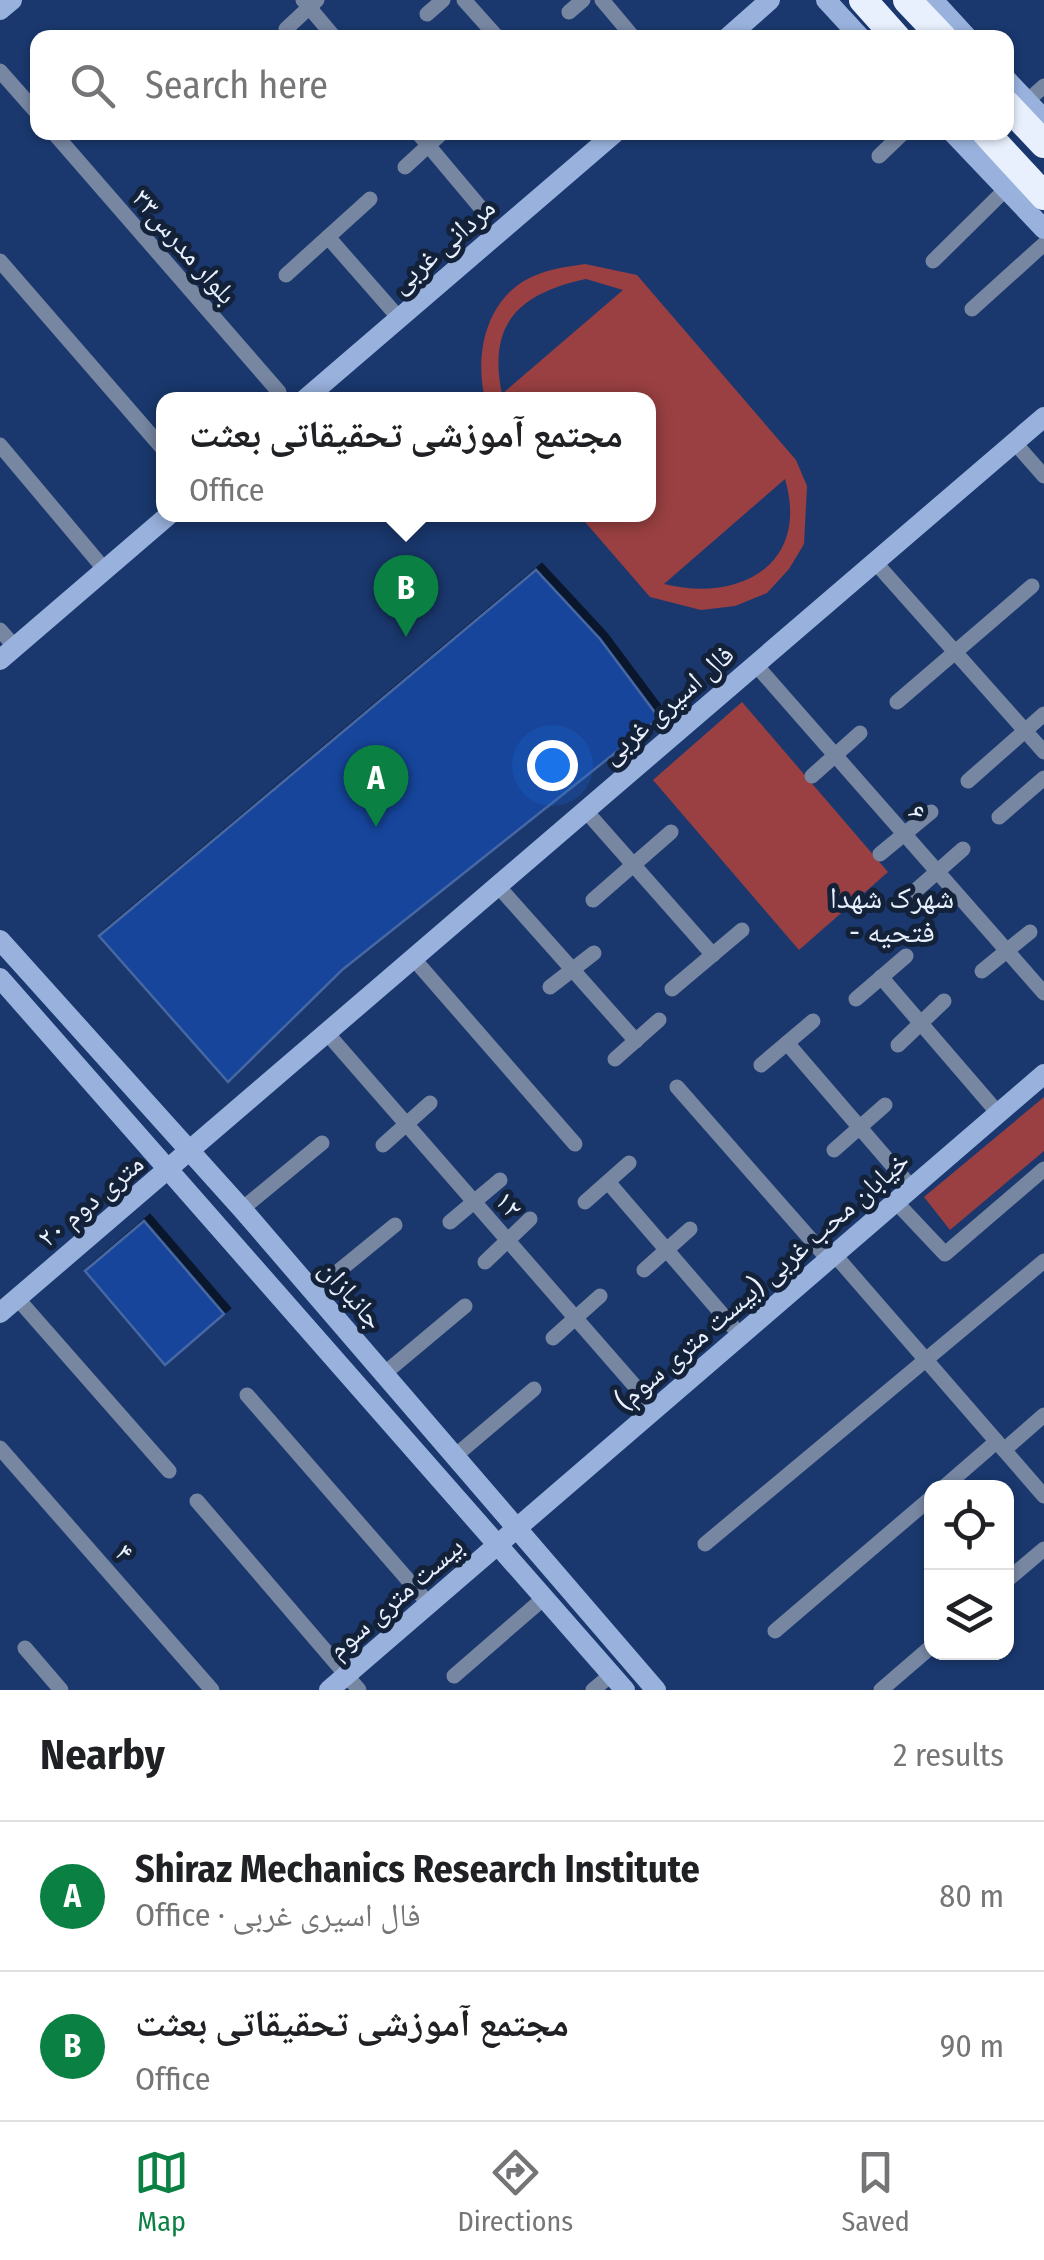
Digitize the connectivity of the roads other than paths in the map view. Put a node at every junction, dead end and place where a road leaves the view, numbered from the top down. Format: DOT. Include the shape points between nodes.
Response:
graph roads {
  1 [pos="12,0"];
  2 [pos="443,0"];
  3 [pos="464,0"];
  4 [pos="582,0"];
  5 [pos="602,0"];
  6 [pos="770,0"];
  7 [pos="826,0"];
  8 [pos="863,0"];
  9 [pos="907,0"];
  10 [pos="934,0"];
  11 [pos="310,2"];
  12 [pos="0,10"];
  13 [pos="568,12"];
  14 [pos="427,14"];
  15 [pos="286,29"];
  16 [pos="329,30"];
  17 [pos="491,30"];
  18 [pos="627,30"];
  19 [pos="735,30"];
  20 [pos="849,30"];
  21 [pos="890,30"];
  22 [pos="935,30"];
  23 [pos="961,30"];
  24 [pos="0,71"];
  25 [pos="1044,86"];
  26 [pos="1017,102"];
  27 [pos="30,105"];
  28 [pos="1044,119"];
  29 [pos="60,140"];
  30 [pos="423,140"];
  31 [pos="434,140"];
  32 [pos="607,140"];
  33 [pos="896,140"];
  34 [pos="959,140"];
  35 [pos="992,140"];
  36 [pos="1044,144"];
  37 [pos="428,146"];
  38 [pos="879,156"];
  39 [pos="404,167"];
  40 [pos="1006,190"];
  41 [pos="1044,196"];
  42 [pos="370,199"];
  43 [pos="480,207"];
  44 [pos="1044,229"];
  45 [pos="328,237"];
  46 [pos="1044,244"];
  47 [pos="0,261"];
  48 [pos="933,262"];
  49 [pos="286,274"];
  50 [pos="972,308"];
  51 [pos="399,318"];
  52 [pos="279,392"];
  53 [pos="313,392"];
  54 [pos="1044,417"];
  55 [pos="156,441"];
  56 [pos="1014,442"];
  57 [pos="0,446"];
  58 [pos="1044,476"];
  59 [pos="161,522"];
  60 [pos="875,562"];
  61 [pos="104,570"];
  62 [pos="1032,586"];
  63 [pos="0,630"];
  64 [pos="955,652"];
  65 [pos="7,654"];
  66 [pos="755,664"];
  67 [pos="896,702"];
  68 [pos="1044,714"];
  69 [pos="1025,731"];
  70 [pos="860,733"];
  71 [pos="1044,752"];
  72 [pos="835,756"];
  73 [pos="812,776"];
  74 [pos="1044,778"];
  75 [pos="968,781"];
  76 [pos="585,810"];
  77 [pos="931,812"];
  78 [pos="998,817"];
  79 [pos="670,832"];
  80 [pos="905,834"];
  81 [pos="963,849"];
  82 [pos="880,854"];
  83 [pos="633,865"];
  84 [pos="938,872"];
  85 [pos="498,885"];
  86 [pos="914,892"];
  87 [pos="593,900"];
  88 [pos="742,930"];
  89 [pos="1030,932"];
  90 [pos="0,940"];
  91 [pos="1007,950"];
  92 [pos="594,953"];
  93 [pos="713,955"];
  94 [pos="906,956"];
  95 [pos="413,958"];
  96 [pos="572,970"];
  97 [pos="982,970"];
  98 [pos="881,977"];
  99 [pos="0,978"];
  100 [pos="550,987"];
  101 [pos="672,990"];
  102 [pos="1044,993"];
  103 [pos="856,1000"];
  104 [pos="944,1002"];
  105 [pos="659,1020"];
  106 [pos="813,1021"];
  107 [pos="921,1023"];
  108 [pos="326,1032"];
  109 [pos="636,1041"];
  110 [pos="787,1043"];
  111 [pos="898,1044"];
  112 [pos="615,1060"];
  113 [pos="761,1065"];
  114 [pos="1044,1074"];
  115 [pos="677,1087"];
  116 [pos="430,1103"];
  117 [pos="885,1104"];
  118 [pos="998,1113"];
  119 [pos="406,1124"];
  120 [pos="859,1128"];
  121 [pos="322,1143"];
  122 [pos="383,1144"];
  123 [pos="575,1144"];
  124 [pos="189,1150"];
  125 [pos="834,1150"];
  126 [pos="629,1163"];
  127 [pos="170,1168"];
  128 [pos="1044,1169"];
  129 [pos="500,1180"];
  130 [pos="608,1182"];
  131 [pos="903,1194"];
  132 [pos="474,1202"];
  133 [pos="585,1202"];
  134 [pos="242,1209"];
  135 [pos="530,1219"];
  136 [pos="450,1222"];
  137 [pos="395,1225"];
  138 [pos="690,1229"];
  139 [pos="508,1240"];
  140 [pos="666,1250"];
  141 [pos="831,1257"];
  142 [pos="1044,1261"];
  143 [pos="485,1262"];
  144 [pos="644,1270"];
  145 [pos="313,1292"];
  146 [pos="600,1296"];
  147 [pos="17,1298"];
  148 [pos="465,1306"];
  149 [pos="0,1313"];
  150 [pos="576,1318"];
  151 [pos="740,1335"];
  152 [pos="553,1338"];
  153 [pos="927,1362"];
  154 [pos="384,1373"];
  155 [pos="534,1389"];
  156 [pos="247,1395"];
  157 [pos="654,1408"];
  158 [pos="1044,1415"];
  159 [pos="1000,1446"];
  160 [pos="0,1448"];
  161 [pos="455,1456"];
  162 [pos="170,1471"];
  163 [pos="954,1480"];
  164 [pos="1044,1496"];
  165 [pos="198,1501"];
  166 [pos="924,1504"];
  167 [pos="515,1528"];
  168 [pos="705,1544"];
  169 [pos="497,1545"];
  170 [pos="1044,1548"];
  171 [pos="1014,1574"];
  172 [pos="544,1598"];
  173 [pos="429,1604"];
  174 [pos="775,1631"];
  175 [pos="25,1648"];
  176 [pos="924,1653"];
  177 [pos="454,1676"];
  178 [pos="618,1682"];
  179 [pos="353,1683"];
  180 [pos="60,1690"];
  181 [pos="212,1690"];
  182 [pos="329,1690"];
  183 [pos="593,1690"];
  184 [pos="656,1690"];
  185 [pos="881,1690"];
  1 -- 12 [label="street"];
  2 -- 14 [label="street"];
  3 -- 17 [label="street"];
  4 -- 13 [label="street"];
  5 -- 18 [label="street"];
  6 -- 19 [label="street"];
  7 -- 20 [label="street"];
  8 -- 21 [label="highway"];
  9 -- 22 [label="highway"];
  10 -- 23 [label="street"];
  11 -- 15 [label="street"];
  11 -- 16 [label="street"];
  24 -- 27 [label="street"];
  25 -- 26 [label="street"];
  26 -- 28 [label="street"];
  26 -- 36 [label="highway"];
  29 -- 52 [label="street, بلوار مدرس۳۳"];
  30 -- 37 [label="street"];
  31 -- 37 [label="street"];
  32 -- 51 [label="street, مردانی غربی"];
  33 -- 38 [label="street"];
  34 -- 40 [label="street"];
  35 -- 41 [label="highway"];
  37 -- 39 [label="street"];
  37 -- 43 [label="street"];
  40 -- 44 [label="street"];
  40 -- 48 [label="street"];
  42 -- 45 [label="street"];
  45 -- 49 [label="street"];
  45 -- 51 [label="street"];
  46 -- 50 [label="street"];
  47 -- 55 [label="street"];
  51 -- 53 [label="street, مردانی غربی"];
  54 -- 56 [label="street, فال اسیری غربی"];
  56 -- 58 [label="street"];
  56 -- 60 [label="street, فال اسیری غربی"];
  57 -- 61 [label="street"];
  59 -- 61 [label="street"];
  60 -- 64 [label="street"];
  60 -- 66 [label="street, فال اسیری غربی"];
  61 -- 65 [label="street"];
  62 -- 64 [label="street"];
  63 -- 65 [label="street"];
  64 -- 67 [label="street"];
  64 -- 69 [label="street"];
  66 -- 72 [label="street, ۶"];
  66 -- 76 [label="street, فال اسیری غربی"];
  68 -- 69 [label="street"];
  69 -- 71 [label="street"];
  69 -- 75 [label="street"];
  70 -- 72 [label="street"];
  72 -- 73 [label="street"];
  72 -- 80 [label="street, ۶"];
  74 -- 78 [label="street"];
  76 -- 83 [label="street"];
  76 -- 85 [label="street, فال اسیری غربی"];
  77 -- 80 [label="street"];
  79 -- 83 [label="street"];
  80 -- 82 [label="street"];
  80 -- 84 [label="street, ۶"];
  81 -- 84 [label="street"];
  83 -- 87 [label="street"];
  83 -- 93 [label="street"];
  84 -- 86 [label="street"];
  84 -- 91 [label="street, ۶"];
  85 -- 95 [label="street, فال اسیری غربی"];
  85 -- 96 [label="street"];
  88 -- 93 [label="street"];
  89 -- 91 [label="street"];
  90 -- 124 [label="street, جانبازان"];
  91 -- 97 [label="street"];
  91 -- 102 [label="street, ۶"];
  92 -- 96 [label="street"];
  93 -- 101 [label="street"];
  94 -- 98 [label="street"];
  95 -- 108 [label="street, فال اسیری غربی"];
  95 -- 123 [label="street"];
  96 -- 100 [label="street"];
  96 -- 109 [label="street"];
  98 -- 103 [label="street"];
  98 -- 107 [label="street"];
  99 -- 127 [label="street, جانبازان"];
  104 -- 107 [label="street"];
  105 -- 109 [label="street"];
  106 -- 110 [label="street"];
  107 -- 111 [label="street"];
  107 -- 118 [label="street"];
  108 -- 119 [label="street, ۱۲"];
  108 -- 124 [label="street, فال اسیری غربی"];
  109 -- 112 [label="street"];
  110 -- 113 [label="street"];
  110 -- 120 [label="street"];
  114 -- 118 [label="street, خیابان محب غربی (بیست متری سوم)"];
  115 -- 141 [label="street"];
  116 -- 119 [label="street"];
  117 -- 120 [label="street"];
  118 -- 131 [label="street, خیابان محب غربی (بیست متری سوم)"];
  119 -- 122 [label="street"];
  119 -- 132 [label="street, ۱۲"];
  120 -- 125 [label="street"];
  120 -- 131 [label="street"];
  121 -- 134 [label="street"];
  124 -- 127 [label="street, ۲۰ متری دوم"];
  124 -- 134 [label="street, جانبازان"];
  126 -- 130 [label="street"];
  127 -- 147 [label="street, ۲۰ متری دوم"];
  127 -- 169 [label="street, جانبازان"];
  128 -- 131 [label="street" via="945,1254"];
  129 -- 132 [label="street"];
  130 -- 133 [label="street"];
  130 -- 140 [label="street"];
  131 -- 141 [label="street, خیابان محب غربی (بیست متری سوم)"];
  132 -- 136 [label="street"];
  132 -- 139 [label="street, ۱۲"];
  134 -- 145 [label="street, جانبازان"];
  135 -- 139 [label="street"];
  137 -- 145 [label="street"];
  138 -- 140 [label="street"];
  139 -- 143 [label="street"];
  139 -- 150 [label="street, ۱۲"];
  140 -- 144 [label="street"];
  140 -- 151 [label="street"];
  141 -- 151 [label="street, خیابان محب غربی (بیست متری سوم)"];
  141 -- 153 [label="street"];
  142 -- 153 [label="street"];
  145 -- 154 [label="street, جانبازان"];
  146 -- 150 [label="street"];
  147 -- 149 [label="street, ۲۰ متری دوم"];
  147 -- 162 [label="street"];
  148 -- 154 [label="street"];
  150 -- 152 [label="street"];
  150 -- 157 [label="street, ۱۲"];
  151 -- 157 [label="street, خیابان محب غربی (بیست متری سوم)"];
  153 -- 159 [label="street"];
  153 -- 168 [label="street"];
  154 -- 161 [label="street, جانبازان"];
  155 -- 161 [label="street"];
  156 -- 173 [label="street"];
  157 -- 167 [label="street, خیابان محب غربی (بیست متری سوم)"];
  158 -- 159 [label="street"];
  159 -- 163 [label="street"];
  159 -- 164 [label="street"];
  160 -- 181 [label="street, ۴"];
  161 -- 167 [label="street, جانبازان"];
  165 -- 179 [label="street"];
  166 -- 174 [label="street"];
  167 -- 169 [label="street, خیابان محب غربی (بیست متری سوم)"];
  167 -- 184 [label="street, جانبازان"];
  169 -- 172 [label="street, جانبازان"];
  169 -- 173 [label="street, بیست متری سوم"];
  170 -- 171 [label="street"];
  172 -- 177 [label="street"];
  172 -- 178 [label="street, جانبازان"];
  173 -- 179 [label="street, بیست متری سوم"];
  175 -- 180 [label="street"];
  176 -- 185 [label="street"];
  178 -- 183 [label="street"];
  179 -- 182 [label="street, بیست متری سوم"];
}
